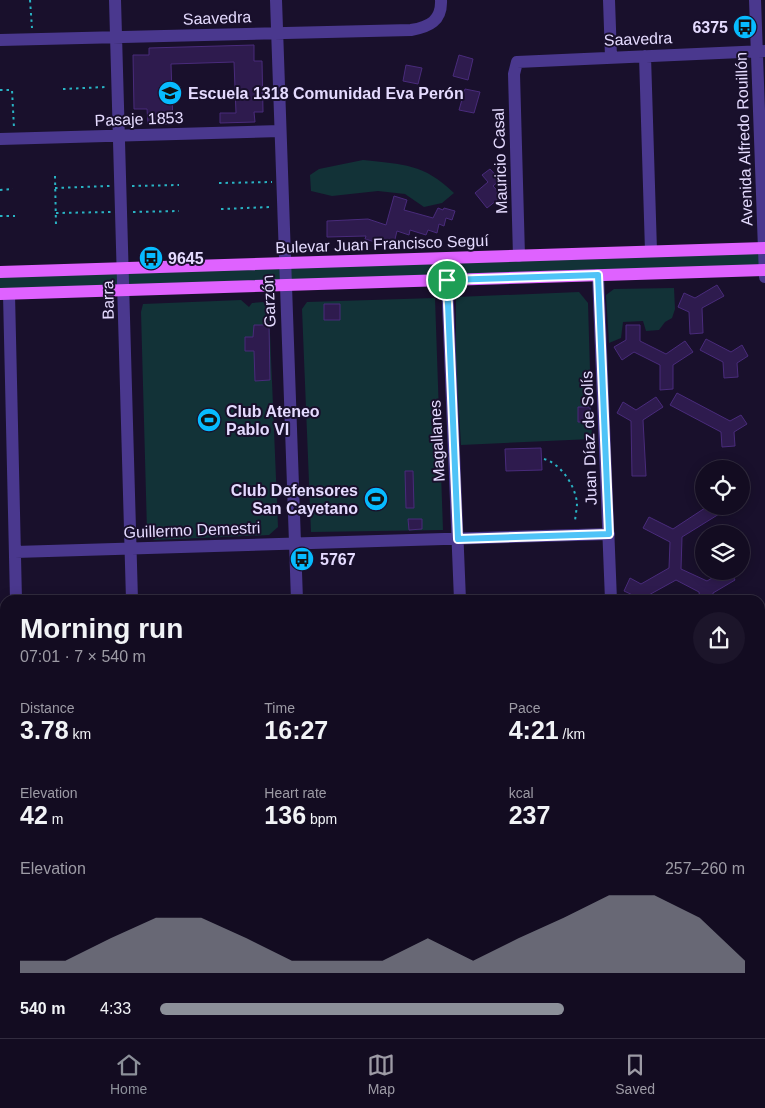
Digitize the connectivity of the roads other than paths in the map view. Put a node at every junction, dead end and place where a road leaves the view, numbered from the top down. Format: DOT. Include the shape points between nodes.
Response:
graph roads {
  1 [pos="115,0"];
  2 [pos="276,0"];
  3 [pos="441,0"];
  4 [pos="609,0"];
  5 [pos="755,0"];
  6 [pos="277,32"];
  7 [pos="116,37"];
  8 [pos="0,40"];
  9 [pos="761,51"];
  10 [pos="645,56"];
  11 [pos="611,57"];
  12 [pos="514,65"];
  13 [pos="280,131"];
  14 [pos="119,136"];
  15 [pos="0,139"];
  16 [pos="764,248"];
  17 [pos="651,251"];
  18 [pos="519,256"];
  19 [pos="284,263"];
  20 [pos="123,268"];
  21 [pos="765,270"];
  22 [pos="0,272"];
  23 [pos="598,275"];
  24 [pos="765,277"];
  25 [pos="447,280"];
  26 [pos="285,285"];
  27 [pos="123,290"];
  28 [pos="5,294"];
  29 [pos="609,534"];
  30 [pos="458,539"];
  31 [pos="296,544"];
  32 [pos="131,548"];
  33 [pos="15,552"];
  34 [pos="16,595"];
  35 [pos="132,595"];
  36 [pos="297,595"];
  37 [pos="460,595"];
  38 [pos="611,595"];
  1 -- 7 [label="street, Barra"];
  2 -- 6 [label="street, Garzón"];
  3 -- 6 [label="street, Saavedra" via="440,14 425,28"];
  4 -- 11 [label="street"];
  5 -- 9 [label="street, Avenida Alfredo Rouillón"];
  6 -- 7 [label="street, Saavedra"];
  6 -- 13 [label="street, Garzón"];
  7 -- 8 [label="street, Saavedra"];
  7 -- 14 [label="street, Barra"];
  9 -- 10 [label="street, Saavedra"];
  9 -- 16 [label="street, Avenida Alfredo Rouillón"];
  10 -- 11 [label="street, Saavedra"];
  10 -- 17 [label="street"];
  11 -- 12 [label="street, Saavedra" via="522,60"];
  12 -- 18 [label="street, Mauricio Casal"];
  13 -- 14 [label="street, Pasaje 1853"];
  13 -- 19 [label="street, Garzón"];
  14 -- 15 [label="street, Pasaje 1853"];
  14 -- 20 [label="street, Barra"];
  16 -- 17 [label="main road, Bulevar Juan Francisco Seguí"];
  16 -- 21 [label="street, Avenida Alfredo Rouillón"];
  17 -- 18 [label="main road, Bulevar Juan Francisco Seguí"];
  18 -- 19 [label="main road, Bulevar Juan Francisco Seguí"];
  19 -- 20 [label="main road, Bulevar Juan Francisco Seguí"];
  19 -- 26 [label="street, Garzón"];
  20 -- 22 [label="main road, Bulevar Juan Francisco Seguí"];
  20 -- 27 [label="street, Barra"];
  21 -- 23 [label="main road"];
  21 -- 24 [label="street, Avenida Alfredo Rouillón"];
  23 -- 25 [label="main road"];
  23 -- 29 [label="street, Juan Díaz de Solís"];
  25 -- 26 [label="main road"];
  25 -- 30 [label="street, Magallanes"];
  26 -- 27 [label="main road"];
  26 -- 31 [label="street, Garzón"];
  27 -- 28 [label="main road"];
  27 -- 32 [label="street, Barra"];
  28 -- 33 [label="street"];
  29 -- 30 [label="street, Guillermo Demestri"];
  29 -- 38 [label="street, Juan Díaz de Solís"];
  30 -- 31 [label="street, Guillermo Demestri"];
  30 -- 37 [label="street, Magallanes"];
  31 -- 32 [label="street, Guillermo Demestri"];
  31 -- 36 [label="street, Garzón"];
  32 -- 33 [label="street, Guillermo Demestri"];
  32 -- 35 [label="street, Barra"];
  33 -- 34 [label="street"];
}
